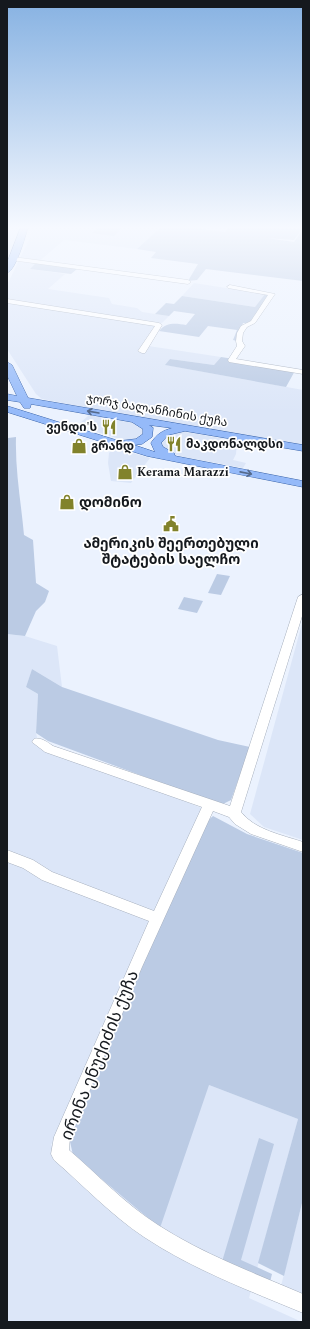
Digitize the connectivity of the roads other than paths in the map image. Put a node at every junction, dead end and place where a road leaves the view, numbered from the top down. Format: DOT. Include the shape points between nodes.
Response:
graph roads {
  1 [pos="237,289"];
  2 [pos="7,301"];
  3 [pos="142,351"];
  4 [pos="9,369"];
  5 [pos="303,372"];
  6 [pos="7,384"];
  7 [pos="7,397"];
  8 [pos="7,402"];
  9 [pos="36,402"];
  10 [pos="26,403"];
  11 [pos="7,409"];
  12 [pos="30,416"];
  13 [pos="131,419"];
  14 [pos="189,429"];
  15 [pos="111,441"];
  16 [pos="303,448"];
  17 [pos="180,460"];
  18 [pos="303,484"];
  19 [pos="303,597"];
  20 [pos="38,742"];
  21 [pos="210,804"];
  22 [pos="234,813"];
  23 [pos="303,847"];
  24 [pos="7,856"];
  25 [pos="157,918"];
  26 [pos="303,1304"];
  1 -- 5 [label="street" via="272,294 253,322 244,326 240,333 241,346 232,360"];
  2 -- 3 [label="street" via="159,325"];
  4 -- 6 [label="main road"];
  4 -- 9 [label="main road" via="20,376"];
  4 -- 10 [label="main road"];
  7 -- 10 [label="main road"];
  8 -- 10 [label="main road"];
  9 -- 10 [label="main road"];
  13 -- 9 [label="main road, ჯორჯ ბალანჩინის ქუჩა, one-way"];
  10 -- 12 [label="main road"];
  11 -- 12 [label="main road"];
  12 -- 15 [label="main road"];
  13 -- 14 [label="main road, ჯორჯ ბალანჩინის ქუჩა"];
  13 -- 15 [label="main road" via="148,428 148,435 141,441 132,443"];
  14 -- 16 [label="main road, ჯორჯ ბალანჩინის ქუჩა"];
  14 -- 17 [label="main road" via="165,433 156,443 162,452"];
  15 -- 17 [label="main road"];
  17 -- 18 [label="main road, one-way"];
  19 -- 22 [label="street"];
  20 -- 21 [label="street" via="49,749"];
  21 -- 22 [label="street"];
  21 -- 25 [label="street, ირინა ენუქიძის ქუჩა"];
  22 -- 23 [label="street" via="239,822 248,828"];
  24 -- 25 [label="street" via="28,864 47,876"];
  25 -- 26 [label="street, ირინა ენუქიძის ქუჩა" via="62,1136 60,1154 120,1206 164,1239 216,1266"];
}
